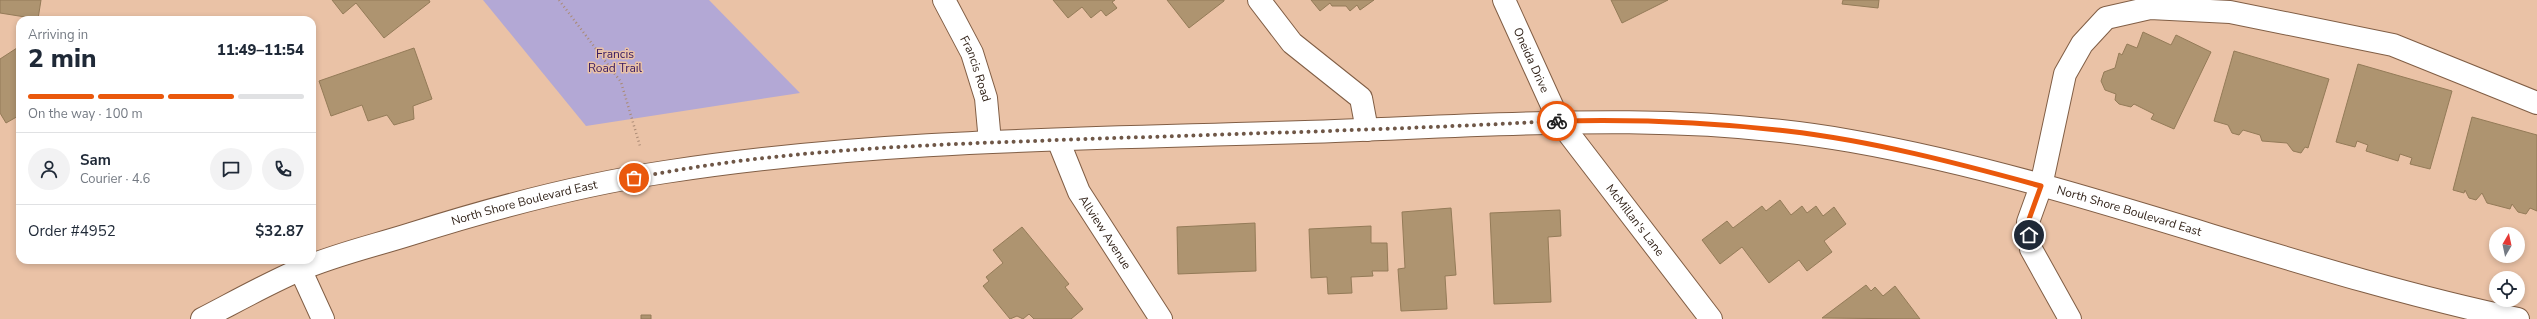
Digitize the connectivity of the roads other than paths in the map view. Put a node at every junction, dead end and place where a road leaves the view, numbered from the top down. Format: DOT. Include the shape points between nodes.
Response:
graph roads {
  1 [pos="944,0"];
  2 [pos="1259,0"];
  3 [pos="1504,0"];
  4 [pos="2537,103"];
  5 [pos="1559,121"];
  6 [pos="1367,130"];
  7 [pos="1058,140"];
  8 [pos="990,142"];
  9 [pos="2041,186"];
  10 [pos="316,260"];
  11 [pos="298,265"];
  12 [pos="202,319"];
  13 [pos="323,319"];
  14 [pos="1161,319"];
  15 [pos="1711,319"];
  16 [pos="2070,319"];
  17 [pos="2518,319"];
  1 -- 8 [label="main road, Francis Road" via="972,53 986,98"];
  2 -- 6 [label="main road" via="1292,43 1361,98"];
  3 -- 5 [label="main road, Oneida Drive"];
  4 -- 9 [label="main road" via="2393,45 2230,12 2150,8 2106,18 2082,44 2065,74"];
  5 -- 6 [label="main road, North Shore Boulevard East"];
  5 -- 9 [label="main road, North Shore Boulevard East" via="1677,123 1787,131 1917,154"];
  5 -- 15 [label="main road, McMillan's Lane"];
  6 -- 7 [label="main road, North Shore Boulevard East"];
  7 -- 8 [label="main road, North Shore Boulevard East"];
  7 -- 14 [label="main road, Allview Avenue" via="1079,192"];
  8 -- 10 [label="main road, North Shore Boulevard East" via="838,152 648,175 471,215"];
  9 -- 16 [label="main road" via="2028,222 2031,249"];
  9 -- 17 [label="main road, North Shore Boulevard East" via="2395,289"];
  11 -- 12 [label="main road, North Shore Boulevard East"];
  11 -- 13 [label="main road"];
}
